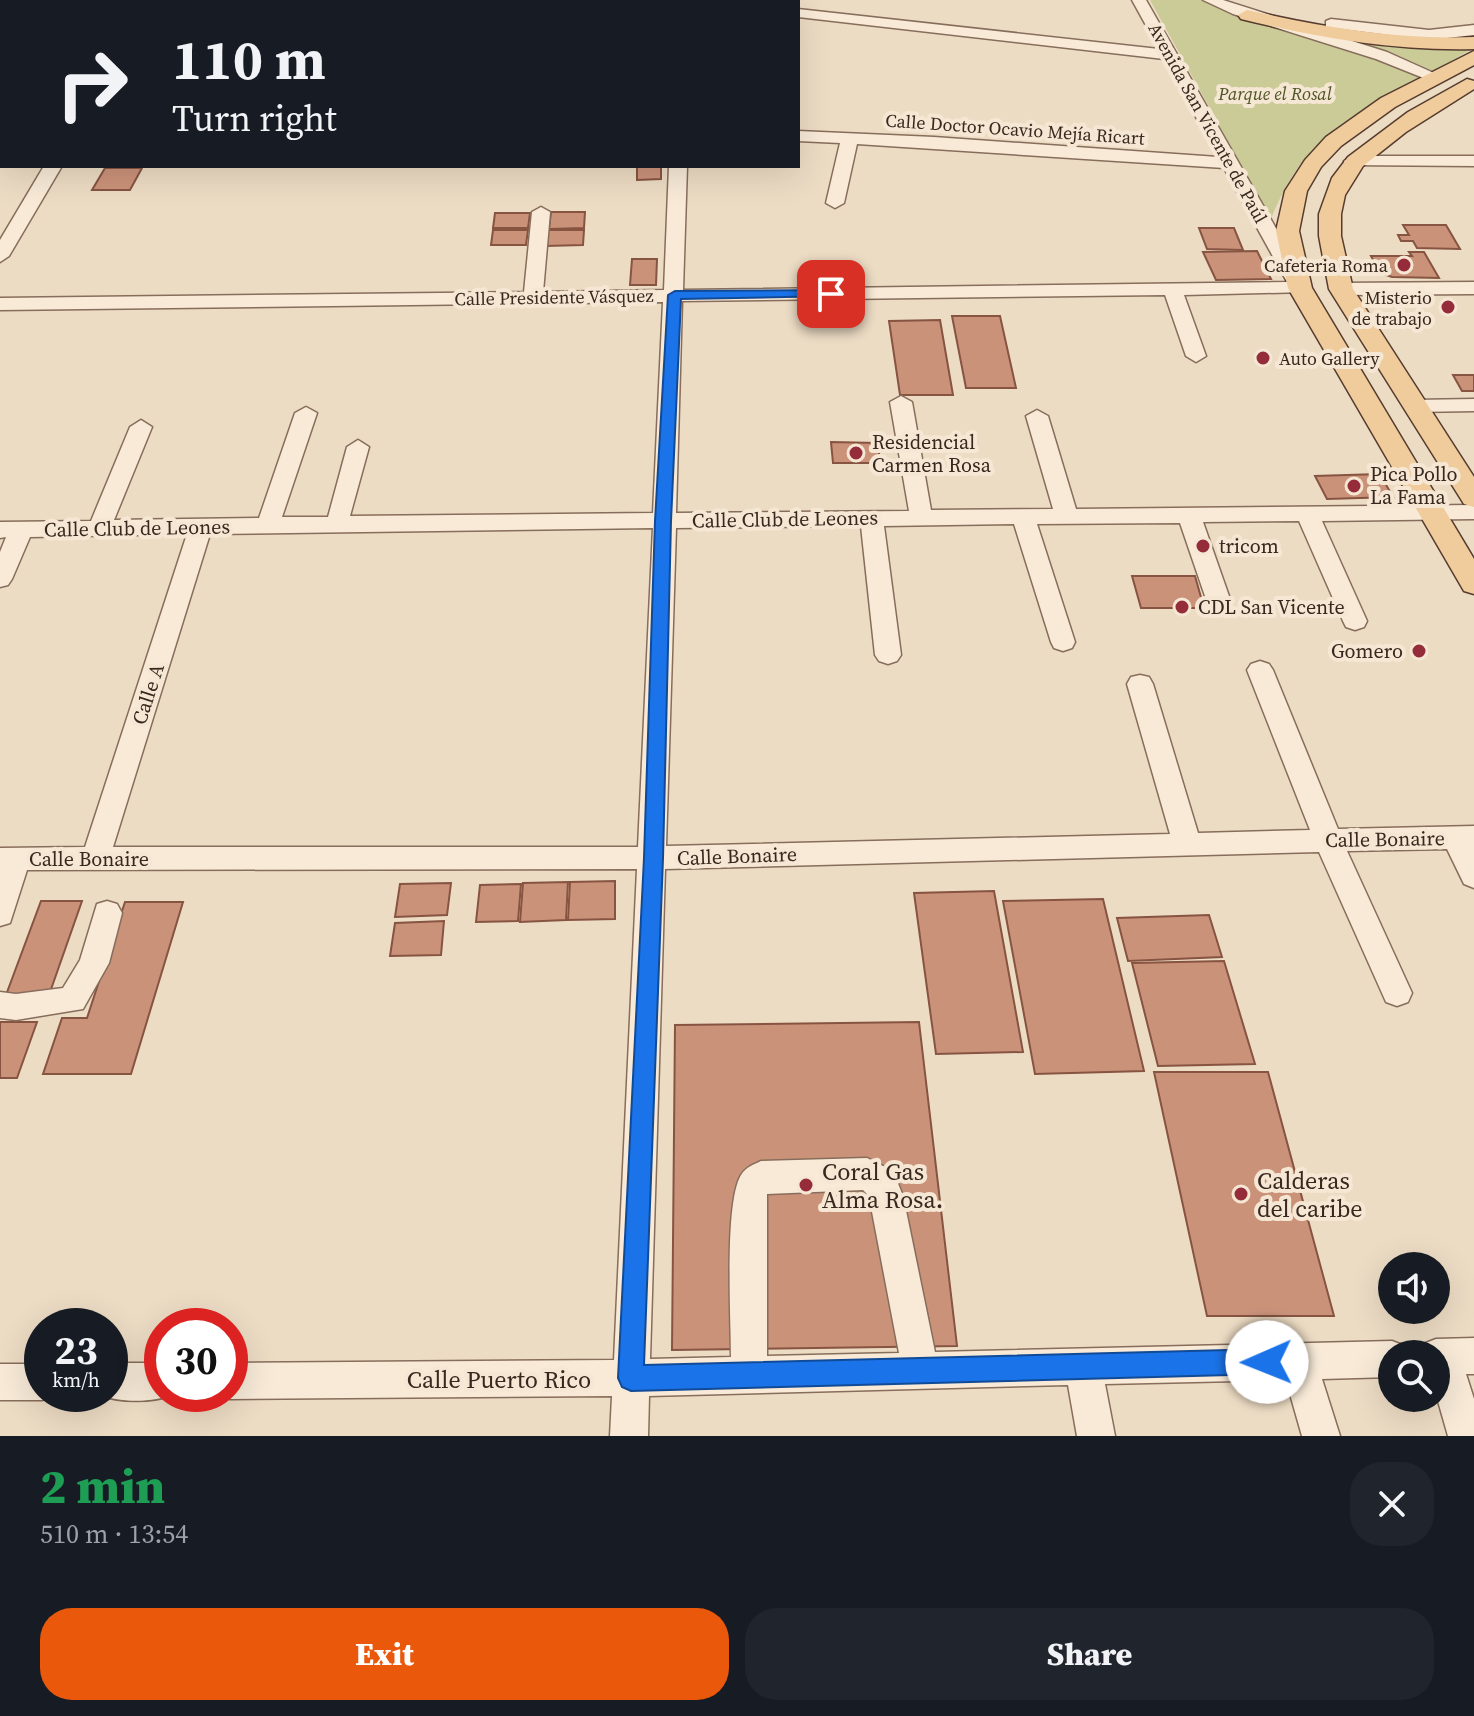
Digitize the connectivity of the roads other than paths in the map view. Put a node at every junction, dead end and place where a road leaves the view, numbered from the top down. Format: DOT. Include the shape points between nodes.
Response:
graph roads {
  1 [pos="1139,0"];
  2 [pos="1210,0"];
  3 [pos="1245,8"];
  4 [pos="800,13"];
  5 [pos="1474,30"];
  6 [pos="1474,43"];
  7 [pos="1170,55"];
  8 [pos="1474,57"];
  9 [pos="1437,78"];
  10 [pos="1474,81"];
  11 [pos="800,136"];
  12 [pos="850,138"];
  13 [pos="1353,161"];
  14 [pos="1474,161"];
  15 [pos="1230,163"];
  16 [pos="52,168"];
  17 [pos="678,168"];
  18 [pos="835,203"];
  19 [pos="541,212"];
  20 [pos="0,256"];
  21 [pos="1300,288"];
  22 [pos="1474,288"];
  23 [pos="1341,289"];
  24 [pos="1173,290"];
  25 [pos="675,295"];
  26 [pos="533,297"];
  27 [pos="0,304"];
  28 [pos="1196,356"];
  29 [pos="901,402"];
  30 [pos="1474,405"];
  31 [pos="1415,406"];
  32 [pos="306,413"];
  33 [pos="1037,416"];
  34 [pos="141,427"];
  35 [pos="358,447"];
  36 [pos="1474,498"];
  37 [pos="1474,512"];
  38 [pos="1188,513"];
  39 [pos="1307,513"];
  40 [pos="1434,513"];
  41 [pos="1067,515"];
  42 [pos="1023,516"];
  43 [pos="921,517"];
  44 [pos="872,518"];
  45 [pos="663,521"];
  46 [pos="337,524"];
  47 [pos="268,526"];
  48 [pos="201,527"];
  49 [pos="99,529"];
  50 [pos="11,530"];
  51 [pos="0,579"];
  52 [pos="1474,584"];
  53 [pos="1218,599"];
  54 [pos="1355,621"];
  55 [pos="1063,642"];
  56 [pos="888,655"];
  57 [pos="1260,670"];
  58 [pos="1140,684"];
  59 [pos="1464,837"];
  60 [pos="1328,840"];
  61 [pos="1187,844"];
  62 [pos="654,858"];
  63 [pos="8,859"];
  64 [pos="95,860"];
  65 [pos="1474,876"];
  66 [pos="107,913"];
  67 [pos="0,914"];
  68 [pos="1397,993"];
  69 [pos="0,1005"];
  70 [pos="1451,1357"];
  71 [pos="1378,1359"];
  72 [pos="1298,1361"];
  73 [pos="1083,1366"];
  74 [pos="921,1371"];
  75 [pos="749,1375"];
  76 [pos="631,1378"];
  77 [pos="248,1381"];
  78 [pos="0,1382"];
  79 [pos="24,1382"];
  80 [pos="629,1436"];
  81 [pos="1096,1436"];
  82 [pos="1321,1436"];
  83 [pos="1467,1436"];
  1 -- 7 [label="street, Avenida San Vicente de Paúl"];
  2 -- 3 [label="street"];
  3 -- 5 [label="street" via="1429,35"];
  3 -- 6 [label="main road" via="1313,31 1385,42"];
  3 -- 9 [label="street" via="1375,51"];
  4 -- 7 [label="street"];
  7 -- 15 [label="street, Avenida San Vicente de Paúl"];
  8 -- 9 [label="main road, Avenida San Vicente de Paúl"];
  9 -- 21 [label="main road, Avenida San Vicente de Paúl" via="1344,130 1311,163 1288,223"];
  10 -- 13 [label="main road"];
  11 -- 12 [label="street, Calle Doctor Ocavio Mejía Ricart"];
  12 -- 15 [label="street, Calle Doctor Ocavio Mejía Ricart"];
  12 -- 18 [label="street"];
  13 -- 14 [label="street"];
  13 -- 23 [label="main road" via="1333,197 1329,218"];
  15 -- 21 [label="street, Avenida San Vicente de Paúl"];
  16 -- 20 [label="street"];
  17 -- 25 [label="street"];
  19 -- 26 [label="street"];
  21 -- 24 [label="street, Calle Presidente Vásquez"];
  21 -- 40 [label="main road, Avenida San Vicente de Paúl"];
  22 -- 23 [label="street"];
  23 -- 31 [label="main road"];
  24 -- 25 [label="street, Calle Presidente Vásquez"];
  24 -- 28 [label="street"];
  25 -- 26 [label="street, Calle Presidente Vásquez"];
  25 -- 45 [label="street"];
  26 -- 27 [label="street, Calle Presidente Vásquez"];
  29 -- 43 [label="street"];
  30 -- 31 [label="street"];
  31 -- 36 [label="main road"];
  32 -- 47 [label="street"];
  33 -- 41 [label="street"];
  34 -- 49 [label="street"];
  35 -- 46 [label="street"];
  37 -- 40 [label="street, Calle Club de Leones"];
  38 -- 39 [label="street, Calle Club de Leones"];
  38 -- 41 [label="street, Calle Club de Leones"];
  38 -- 53 [label="street"];
  39 -- 40 [label="street, Calle Club de Leones"];
  39 -- 54 [label="street"];
  40 -- 52 [label="main road, Avenida San Vicente de Paúl"];
  41 -- 42 [label="street, Calle Club de Leones"];
  42 -- 43 [label="street, Calle Club de Leones"];
  42 -- 55 [label="street"];
  43 -- 44 [label="street, Calle Club de Leones"];
  44 -- 45 [label="street, Calle Club de Leones"];
  44 -- 56 [label="street"];
  45 -- 46 [label="street, Calle Club de Leones"];
  45 -- 62 [label="street"];
  46 -- 47 [label="street, Calle Club de Leones"];
  47 -- 48 [label="street, Calle Club de Leones"];
  48 -- 49 [label="street, Calle Club de Leones"];
  48 -- 64 [label="street, Calle A"];
  49 -- 50 [label="street, Calle Club de Leones"];
  50 -- 51 [label="street"];
  57 -- 60 [label="street"];
  58 -- 61 [label="street"];
  59 -- 60 [label="street, Calle Bonaire"];
  59 -- 65 [label="street"];
  60 -- 61 [label="street, Calle Bonaire"];
  60 -- 68 [label="street"];
  61 -- 62 [label="street, Calle Bonaire"];
  62 -- 64 [label="street, Calle Bonaire"];
  62 -- 76 [label="street"];
  63 -- 64 [label="street, Calle Bonaire"];
  63 -- 67 [label="street"];
  66 -- 69 [label="street" via="94,963 72,1000"];
  70 -- 83 [label="street"];
  71 -- 72 [label="street, Calle Puerto Rico"];
  72 -- 73 [label="street, Calle Puerto Rico"];
  72 -- 82 [label="street"];
  73 -- 74 [label="street, Calle Puerto Rico"];
  73 -- 81 [label="street"];
  74 -- 75 [label="street, Calle Puerto Rico"];
  74 -- 75 [label="street" via="886,1196 881,1182 867,1174 761,1177 753,1185 748,1200"];
  75 -- 76 [label="street, Calle Puerto Rico"];
  76 -- 77 [label="street, Calle Puerto Rico"];
  76 -- 80 [label="street"];
  78 -- 79 [label="street"];
}
